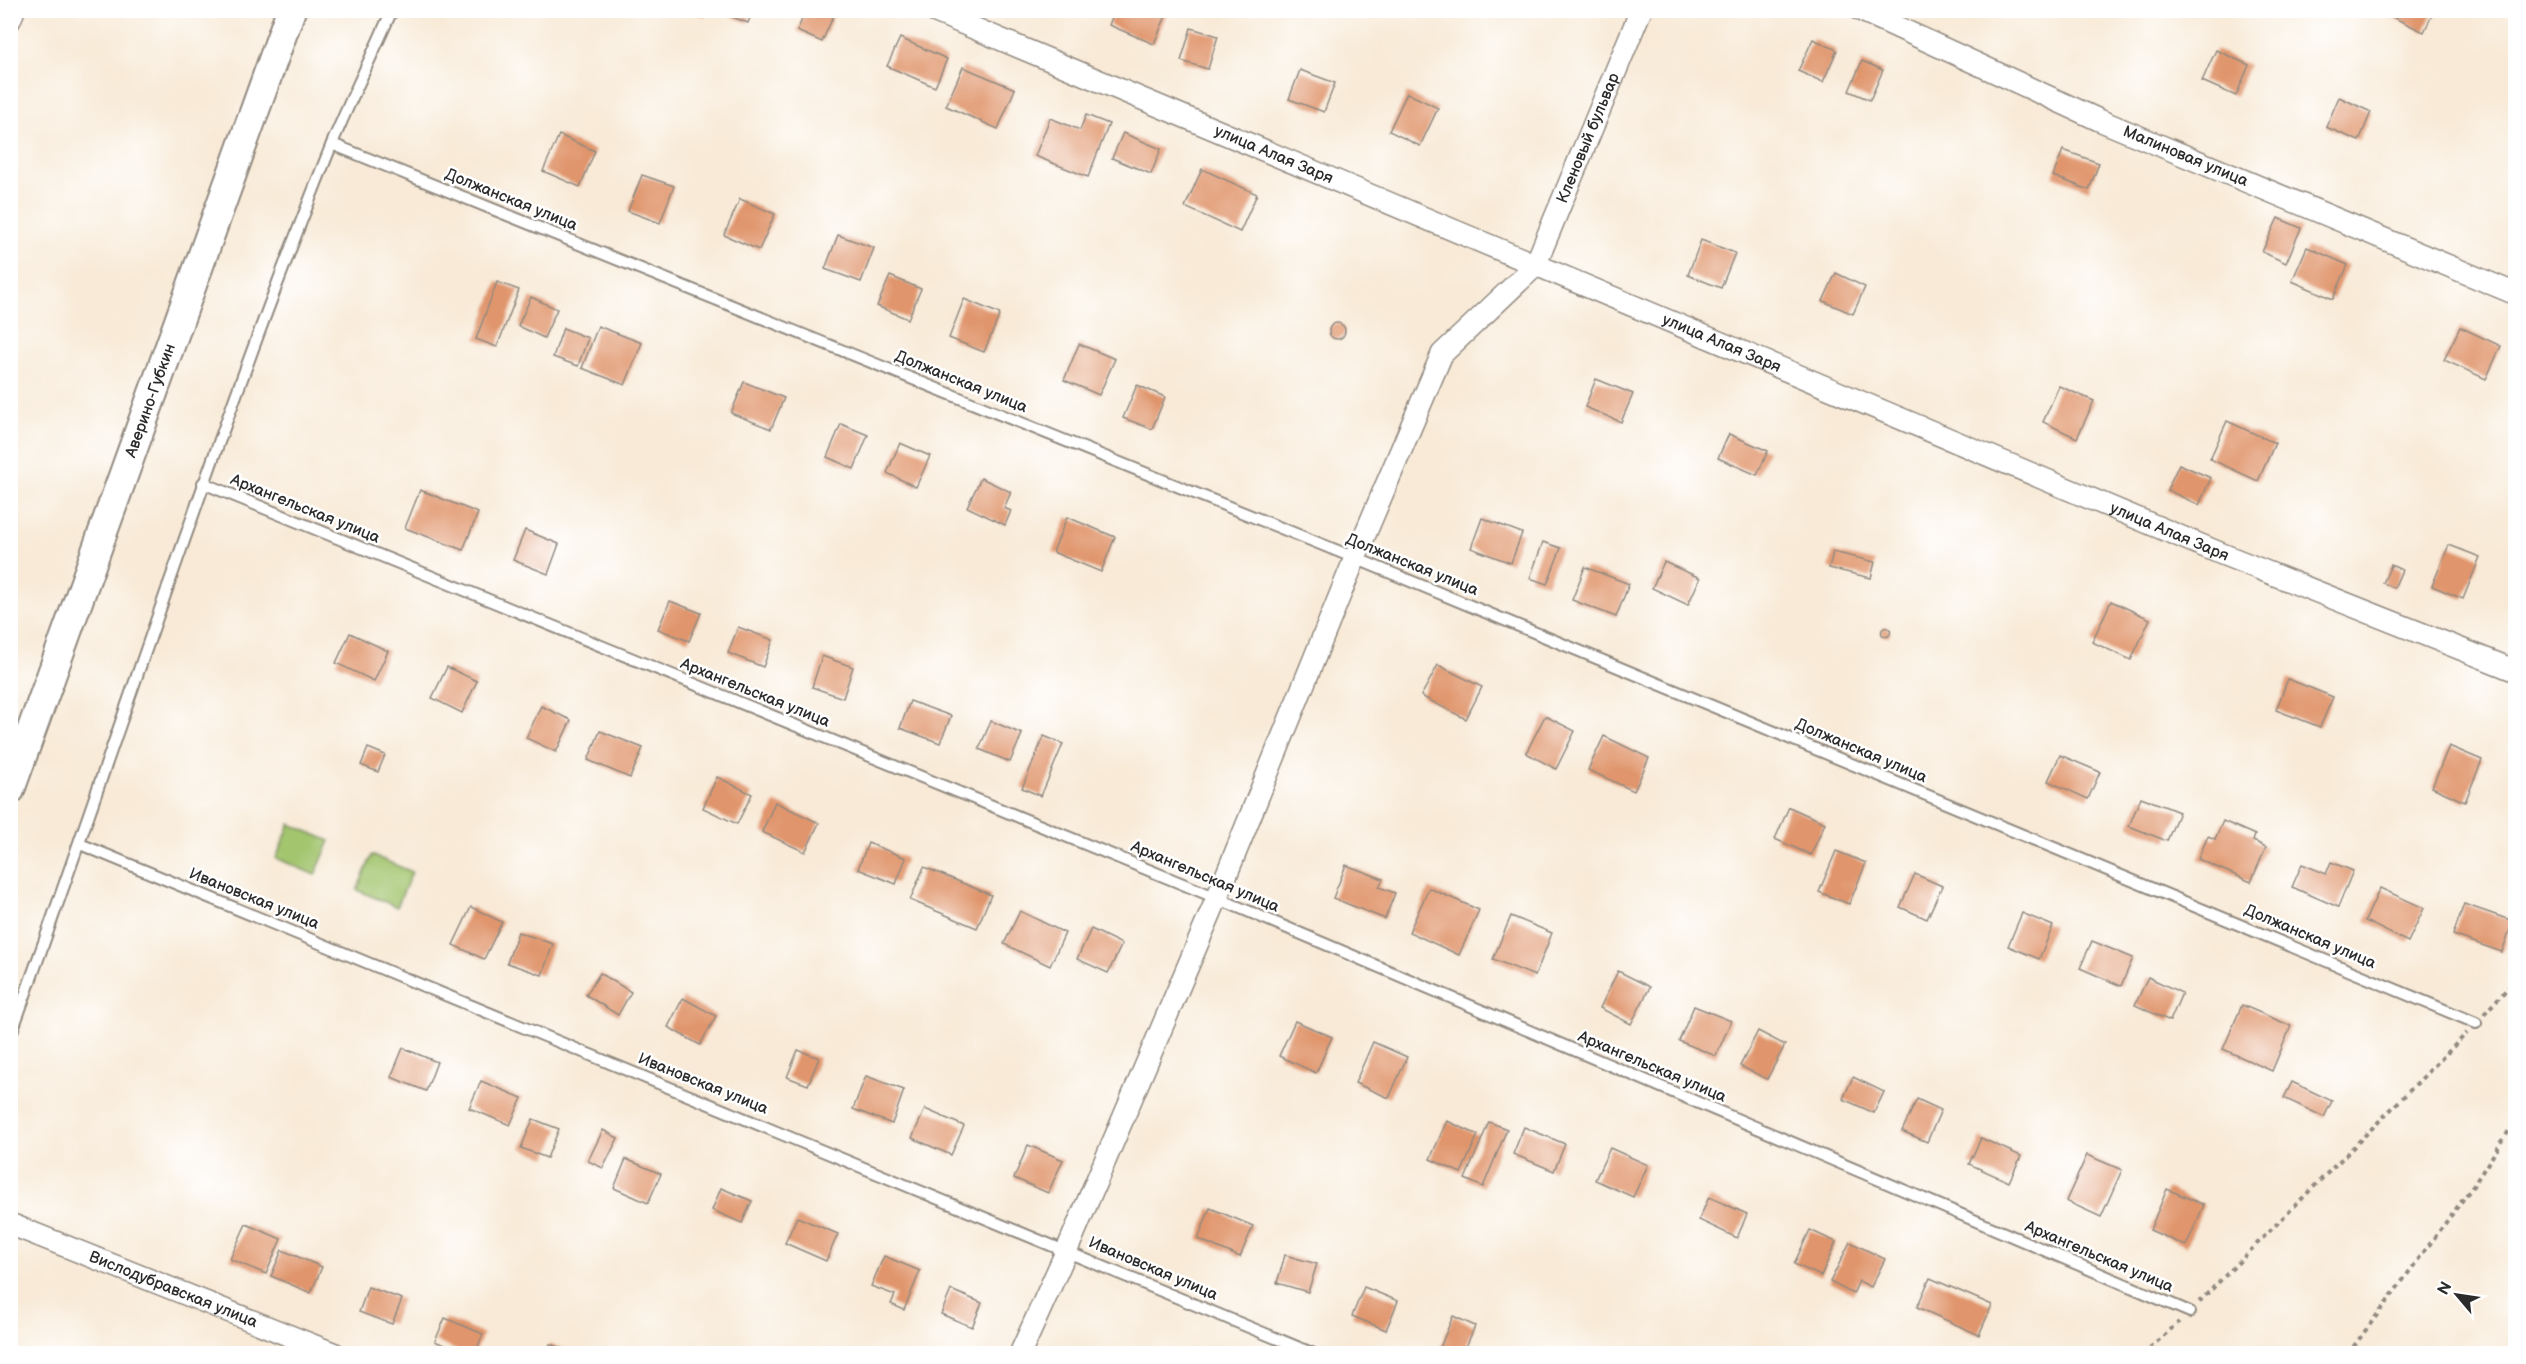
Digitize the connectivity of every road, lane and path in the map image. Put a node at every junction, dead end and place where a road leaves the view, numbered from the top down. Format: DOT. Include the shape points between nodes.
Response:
graph roads {
  1 [pos="14,10"];
  2 [pos="291,10"];
  3 [pos="392,10"];
  4 [pos="931,10"];
  5 [pos="1641,10"];
  6 [pos="1860,10"];
  7 [pos="10,20"];
  8 [pos="332,144"];
  9 [pos="1535,266"];
  10 [pos="2516,294"];
  11 [pos="203,483"];
  12 [pos="1355,558"];
  13 [pos="2516,671"];
  14 [pos="10,790"];
  15 [pos="80,844"];
  16 [pos="1216,898"];
  17 [pos="2516,979"];
  18 [pos="2476,1023"];
  19 [pos="10,1037"];
  20 [pos="2516,1120"];
  21 [pos="10,1224"];
  22 [pos="1067,1250"];
  23 [pos="2190,1312"];
  24 [pos="335,1353"];
  25 [pos="1020,1353"];
  26 [pos="1314,1353"];
  27 [pos="2143,1353"];
  28 [pos="2348,1353"];
  1 -- 7 [label="street"];
  2 -- 14 [label="main road, Аверино-Губкин"];
  3 -- 8 [label="lane"];
  4 -- 9 [label="street, улица Алая Заря"];
  5 -- 9 [label="street, Кленовый бульвар"];
  6 -- 10 [label="street, Малиновая улица" via="2098,120"];
  8 -- 11 [label="lane"];
  8 -- 12 [label="lane, Должанская улица"];
  9 -- 12 [label="street" via="1442,354"];
  9 -- 13 [label="street, улица Алая Заря" via="2222,554"];
  11 -- 15 [label="lane"];
  11 -- 16 [label="lane, Архангельская улица"];
  12 -- 16 [label="street"];
  12 -- 18 [label="lane, Должанская улица"];
  15 -- 19 [label="lane"];
  15 -- 22 [label="lane, Ивановская улица"];
  16 -- 22 [label="street"];
  16 -- 23 [label="lane, Архангельская улица"];
  17 -- 18 [label="path"];
  18 -- 23 [label="path"];
  20 -- 28 [label="path" via="2473,1186"];
  21 -- 24 [label="street, Вислодубравская улица"];
  22 -- 25 [label="street"];
  22 -- 26 [label="lane, Ивановская улица"];
  23 -- 27 [label="path"];
}
